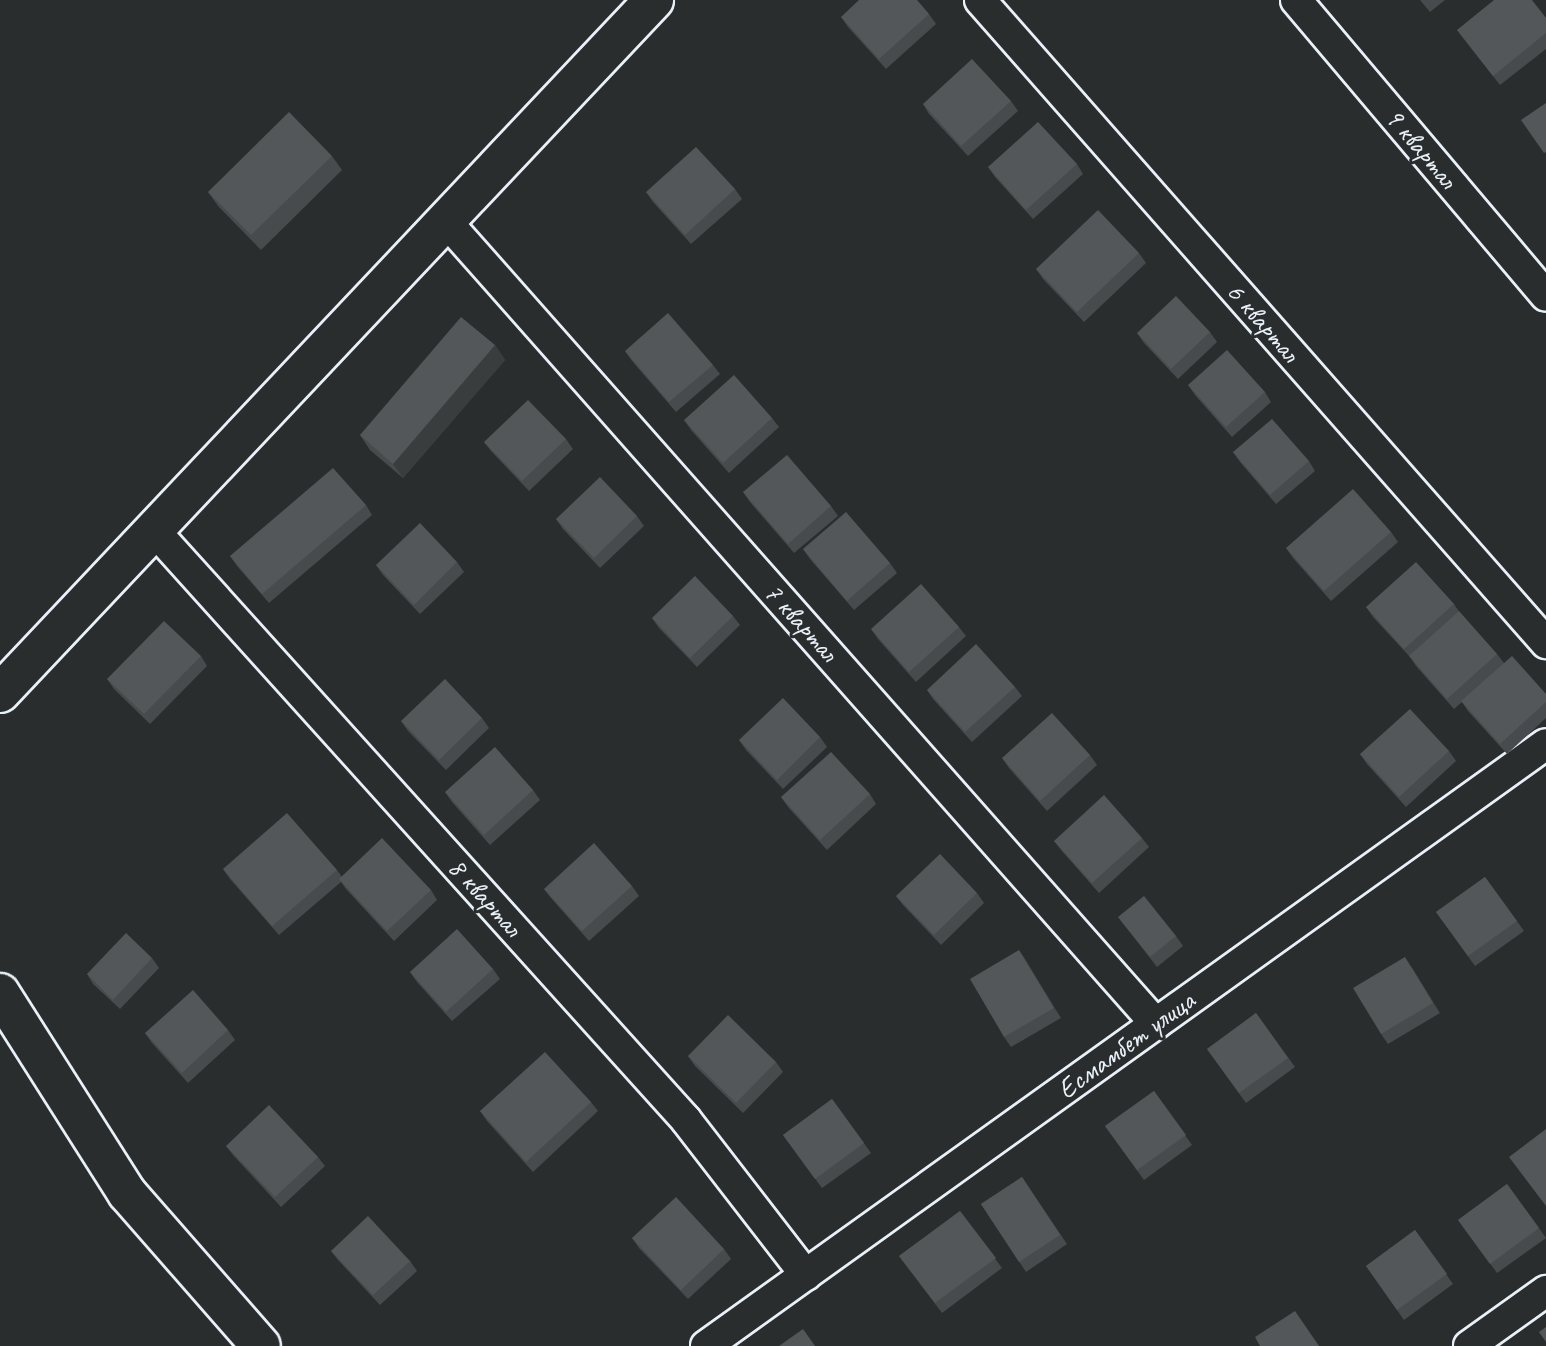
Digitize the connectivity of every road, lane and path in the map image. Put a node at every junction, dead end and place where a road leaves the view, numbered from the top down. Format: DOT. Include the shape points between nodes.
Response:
graph roads {
  1 [pos="654,0"];
  2 [pos="980,0"];
  3 [pos="1296,0"];
  4 [pos="445,220"];
  5 [pos="1546,296"];
  6 [pos="153,529"];
  7 [pos="1546,643"];
  8 [pos="0,693"];
  9 [pos="1546,744"];
  10 [pos="0,993"];
  11 [pos="1156,1024"];
  12 [pos="806,1275"];
  13 [pos="1546,1291"];
  14 [pos="261,1346"];
  15 [pos="706,1346"];
  16 [pos="1469,1346"];
  1 -- 4 [label="street"];
  2 -- 7 [label="street, 6 квартал"];
  3 -- 5 [label="street, 9 квартал"];
  4 -- 6 [label="street"];
  4 -- 11 [label="street, 7 квартал"];
  6 -- 8 [label="street"];
  6 -- 12 [label="street, 8 квартал" via="686,1120"];
  9 -- 11 [label="street, Есмамбет улица"];
  10 -- 14 [label="street" via="127,1193"];
  11 -- 12 [label="street, Есмамбет улица"];
  12 -- 15 [label="street, Есмамбет улица"];
  13 -- 16 [label="street"];
}
